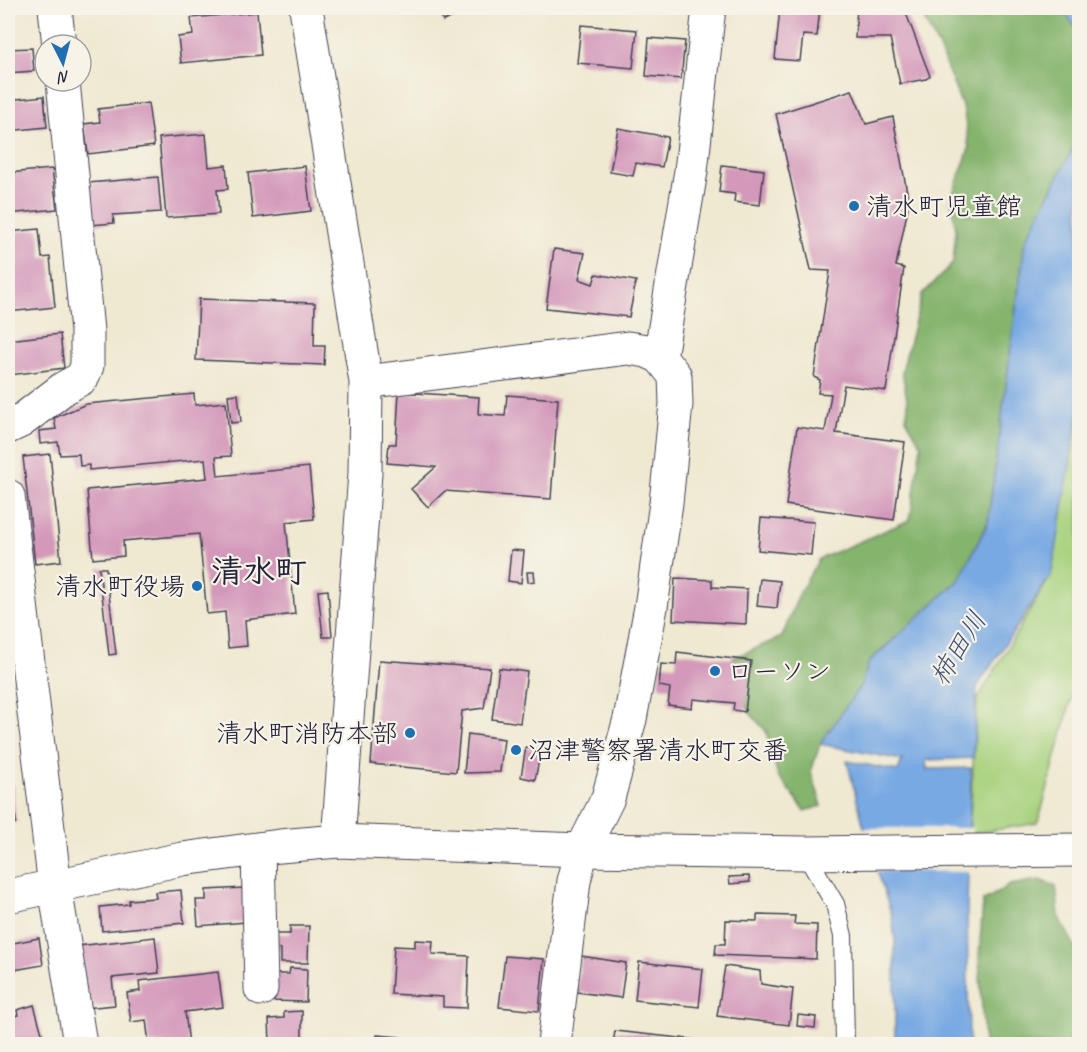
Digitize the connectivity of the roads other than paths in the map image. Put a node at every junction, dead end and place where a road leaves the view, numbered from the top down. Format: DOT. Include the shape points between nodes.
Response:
graph roads {
  1 [pos="55,8"];
  2 [pos="306,8"];
  3 [pos="709,8"];
  4 [pos="58,33"];
  5 [pos="64,93"];
  6 [pos="660,357"];
  7 [pos="366,382"];
  8 [pos="8,427"];
  9 [pos="8,496"];
  10 [pos="338,841"];
  11 [pos="258,849"];
  12 [pos="582,850"];
  13 [pos="1080,850"];
  14 [pos="805,853"];
  15 [pos="55,887"];
  16 [pos="8,896"];
  17 [pos="261,989"];
  18 [pos="80,1044"];
  19 [pos="554,1044"];
  20 [pos="845,1044"];
  1 -- 4 [label="street"];
  2 -- 7 [label="street"];
  3 -- 6 [label="street" via="692,171"];
  5 -- 8 [label="street" via="87,366 82,378"];
  6 -- 7 [label="street" via="628,348"];
  6 -- 12 [label="street" via="675,376 676,404 651,607 630,719 608,798"];
  7 -- 10 [label="street" via="365,473"];
  9 -- 15 [label="street"];
  10 -- 11 [label="street"];
  10 -- 12 [label="street"];
  11 -- 15 [label="street" via="182,860"];
  11 -- 17 [label="street"];
  12 -- 14 [label="street"];
  12 -- 19 [label="street"];
  13 -- 14 [label="street"];
  14 -- 20 [label="lane" via="835,904 843,936"];
  15 -- 16 [label="street"];
  15 -- 18 [label="street"];
}
